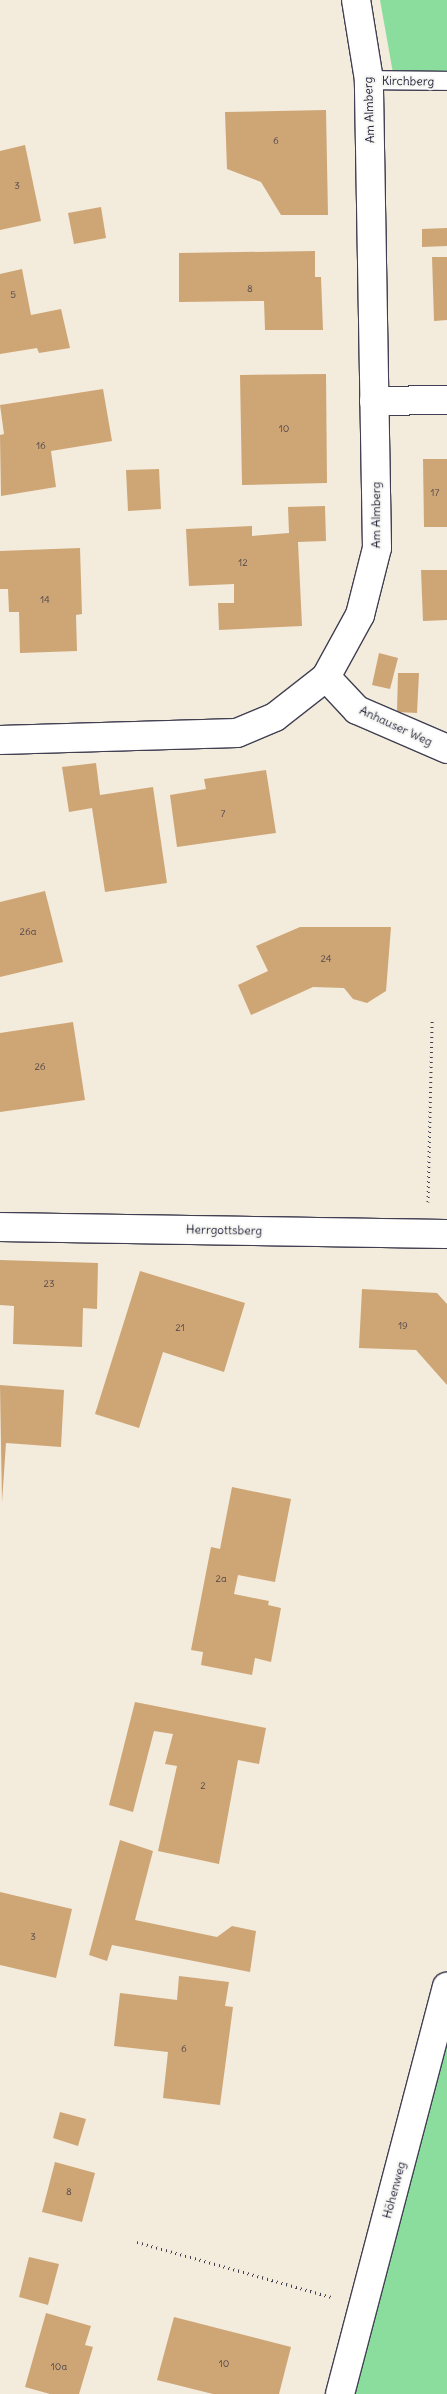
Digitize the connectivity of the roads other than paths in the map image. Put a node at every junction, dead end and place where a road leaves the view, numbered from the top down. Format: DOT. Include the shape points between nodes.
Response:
graph roads {
  1 [pos="356,0"];
  2 [pos="369,80"];
  3 [pos="447,81"];
  4 [pos="374,400"];
  5 [pos="447,400"];
  6 [pos="326,677"];
  7 [pos="0,740"];
  8 [pos="447,749"];
  9 [pos="0,1227"];
  10 [pos="437,1233"];
  11 [pos="447,1987"];
  12 [pos="340,2394"];
  1 -- 2 [label="street, Am Almberg"];
  2 -- 3 [label="lane, Kirchberg"];
  2 -- 4 [label="street, Am Almberg"];
  4 -- 5 [label="street"];
  4 -- 6 [label="street, Am Almberg" via="377,548 360,615"];
  6 -- 7 [label="street, Am Almberg" via="275,717 238,733"];
  6 -- 8 [label="street, Anhauser Weg" via="357,710"];
  9 -- 10 [label="street, Herrgottsberg"];
  11 -- 12 [label="street, Höhenweg"];
}
